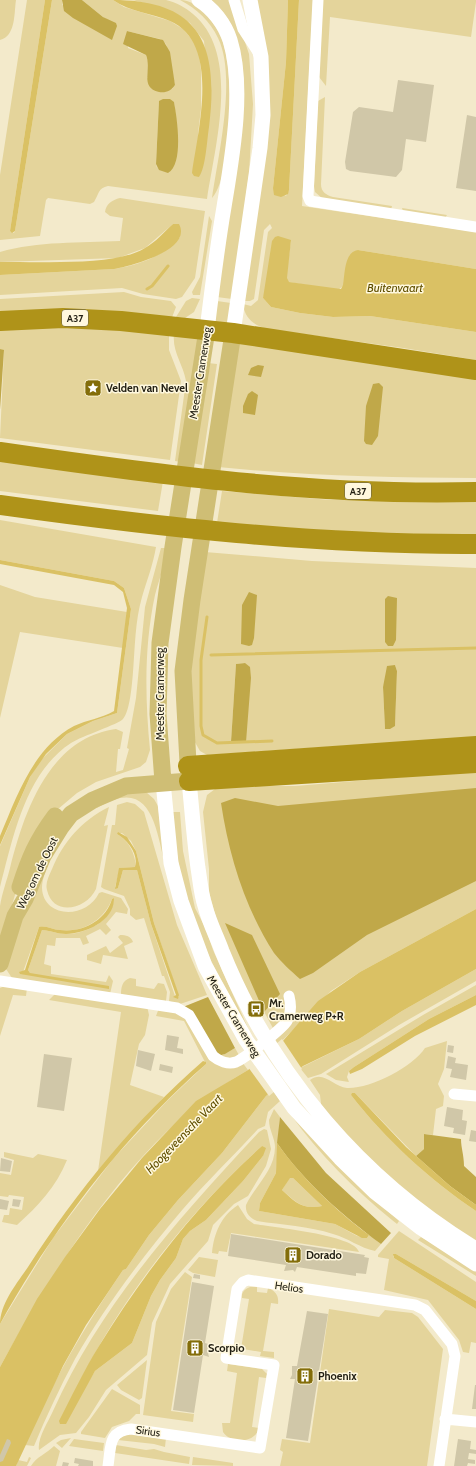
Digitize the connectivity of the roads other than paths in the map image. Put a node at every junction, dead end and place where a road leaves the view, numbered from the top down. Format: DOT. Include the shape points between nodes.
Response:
graph roads {
  1 [pos="199,0"];
  2 [pos="234,0"];
  3 [pos="250,0"];
  4 [pos="318,0"];
  5 [pos="261,57"];
  6 [pos="476,227"];
  7 [pos="0,321"];
  8 [pos="207,330"];
  9 [pos="233,333"];
  10 [pos="476,370"];
  11 [pos="0,452"];
  12 [pos="476,492"];
  13 [pos="0,505"];
  14 [pos="342,542"];
  15 [pos="476,544"];
  16 [pos="476,556"];
  17 [pos="476,746"];
  18 [pos="476,763"];
  19 [pos="188,773"];
  20 [pos="162,775"];
  21 [pos="0,964"];
  22 [pos="0,981"];
  23 [pos="289,996"];
  24 [pos="454,1094"];
  25 [pos="476,1096"];
  26 [pos="476,1249"];
  27 [pos="476,1264"];
  28 [pos="445,1419"];
  29 [pos="476,1422"];
  30 [pos="214,1441"];
  31 [pos="108,1466"];
  32 [pos="439,1466"];
  1 -- 8 [label="main road, Meester Cramerweg" via="216,15 230,40 234,56 236,93 233,152"];
  2 -- 5 [label="street" via="243,29"];
  3 -- 5 [label="main road, Meester Cramerweg"];
  4 -- 6 [label="street" via="308,196 310,201"];
  5 -- 9 [label="main road, Meester Cramerweg" via="263,115 260,148"];
  7 -- 8 [label="highway, A37" via="92,319"];
  8 -- 9 [label="highway, A37"];
  8 -- 20 [label="main road, Meester Cramerweg" via="160,643 158,714"];
  9 -- 10 [label="highway, A37"];
  9 -- 19 [label="main road, Meester Cramerweg" via="185,658 183,691"];
  11 -- 12 [label="highway, A37" via="241,483 341,490"];
  13 -- 14 [label="highway" via="232,534"];
  14 -- 15 [label="highway"];
  14 -- 16 [label="highway"];
  17 -- 19 [label="highway"];
  18 -- 19 [label="highway"];
  19 -- 20 [label="main road, Weg om de Oost"];
  19 -- 26 [label="main road, Meester Cramerweg" via="205,907 232,976 259,1028 306,1098 339,1138 395,1192 452,1235"];
  20 -- 21 [label="main road, Weg om de Oost" via="120,777 95,786 57,814 30,855 17,894 15,916"];
  20 -- 27 [label="main road, Meester Cramerweg" via="171,863 180,901 205,966 246,1040 294,1108 340,1158 375,1192 427,1232"];
  22 -- 23 [label="street" via="177,1008 190,1015 212,1054 228,1063 240,1060 285,1024 290,1009"];
  24 -- 25 [label="street"];
  28 -- 29 [label="street"];
  28 -- 30 [label="street, Helios" via="455,1356 452,1344 425,1310 414,1305 245,1281 237,1289 226,1358 274,1365 260,1448"];
  28 -- 32 [label="street, Helios"];
  30 -- 31 [label="street, Sirius" via="125,1429 113,1437"];
}
